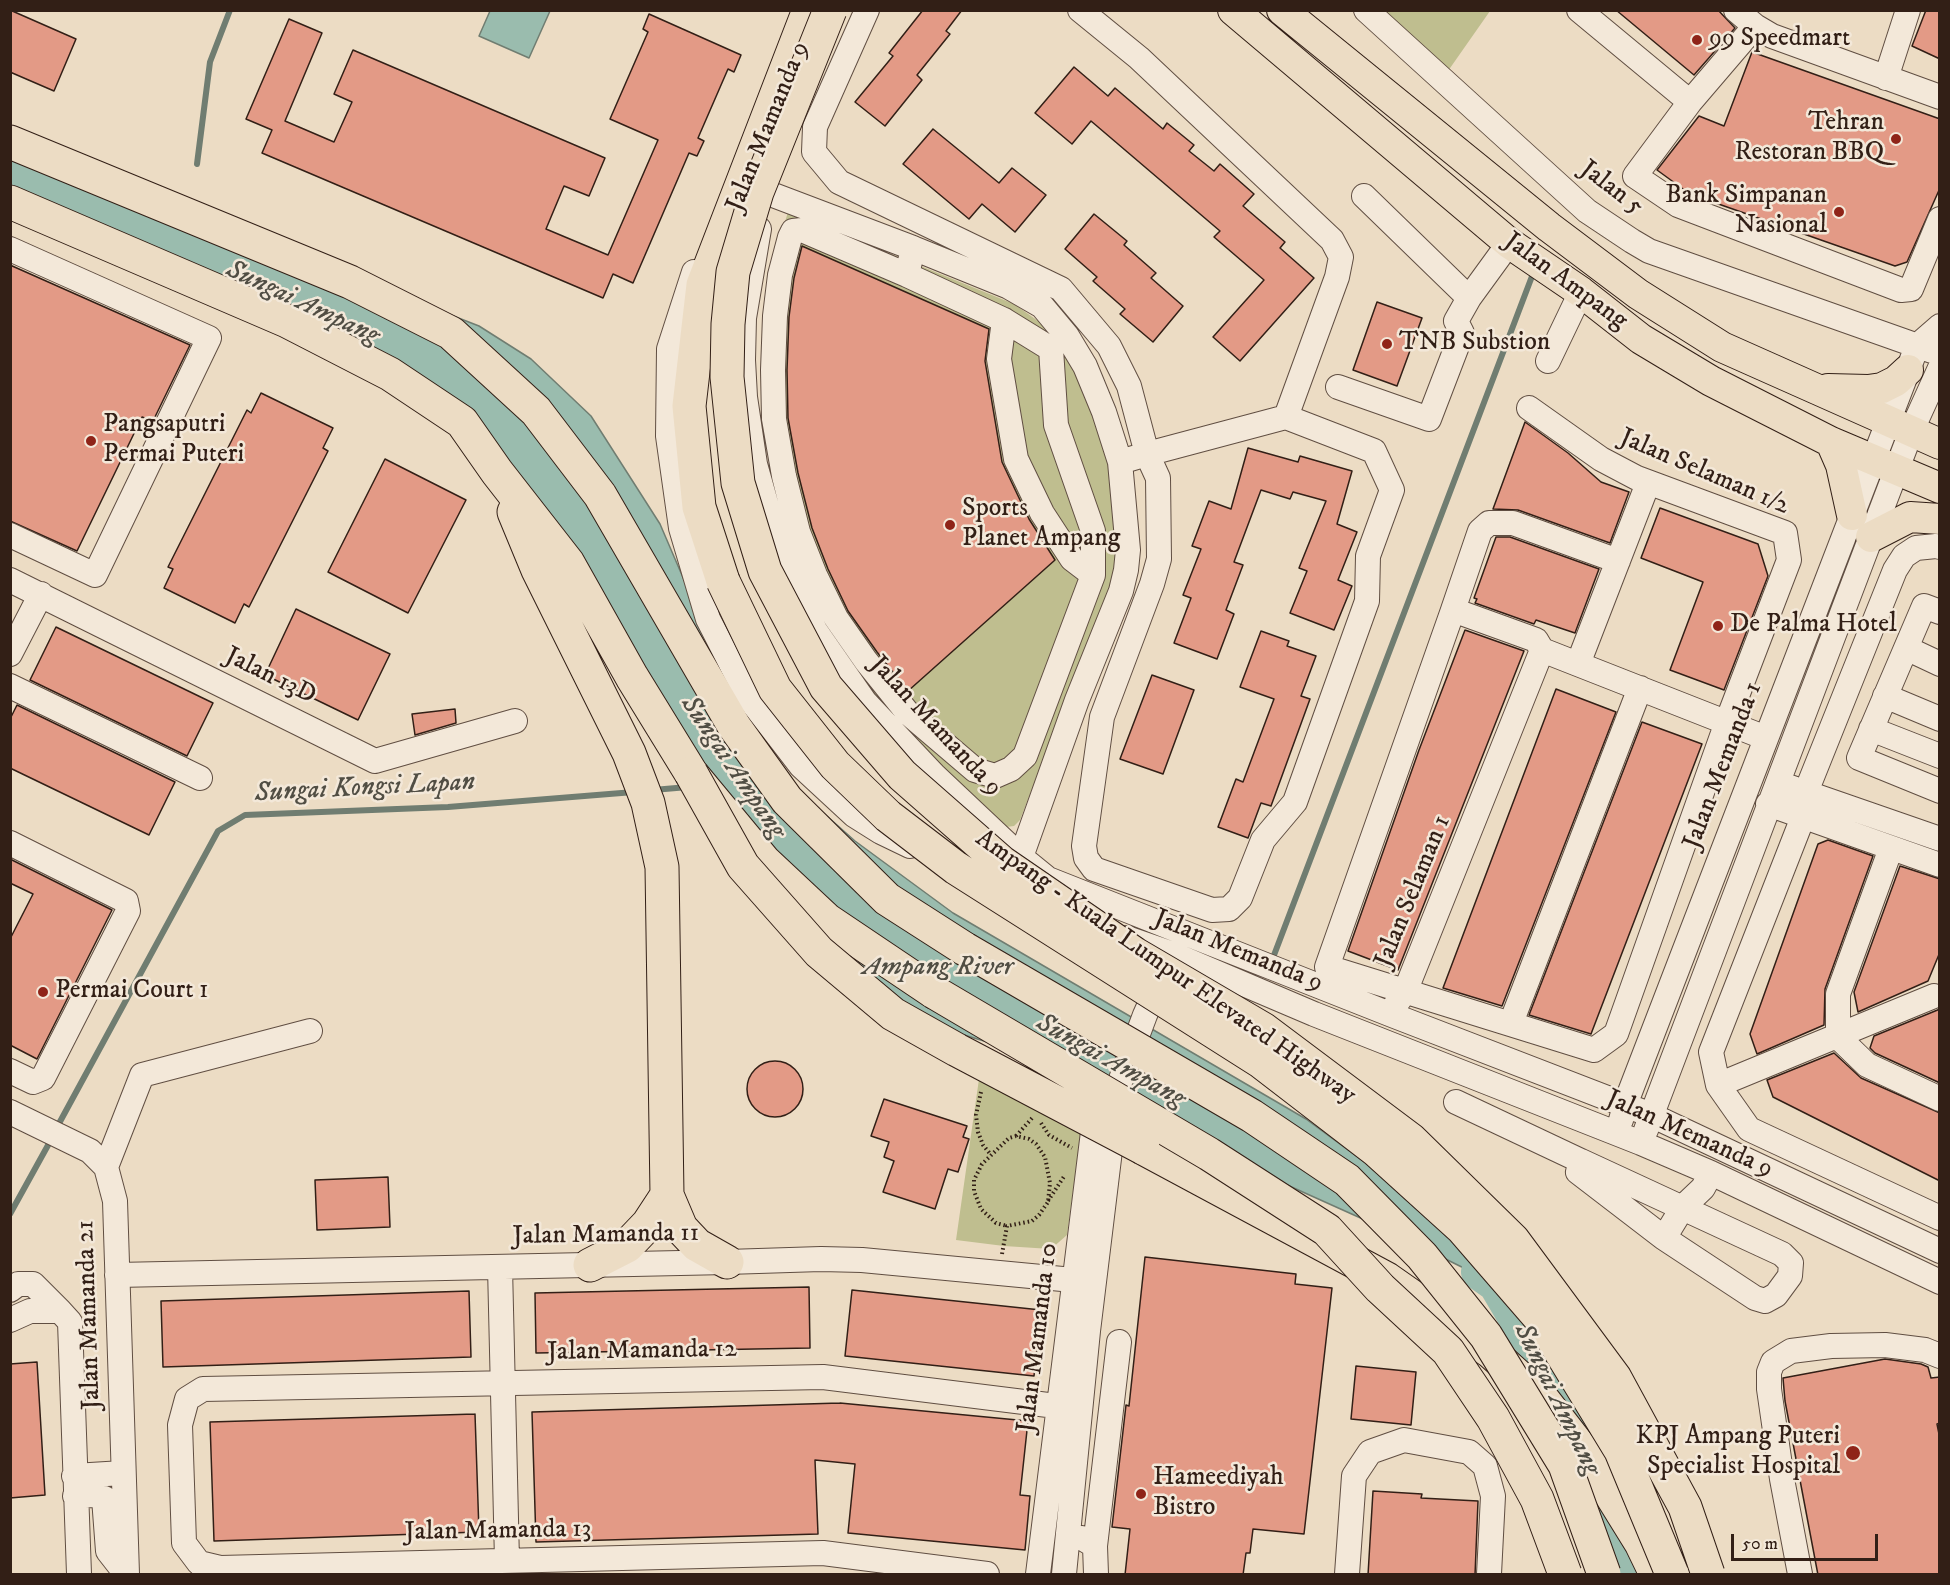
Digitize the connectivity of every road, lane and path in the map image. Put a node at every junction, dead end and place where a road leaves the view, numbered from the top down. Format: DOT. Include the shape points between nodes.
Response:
graph roads {
  1 [pos="809,10"];
  2 [pos="830,10"];
  3 [pos="847,10"];
  4 [pos="867,10"];
  5 [pos="1080,10"];
  6 [pos="1233,10"];
  7 [pos="1282,10"];
  8 [pos="1366,10"];
  9 [pos="1579,10"];
  10 [pos="1736,10"];
  11 [pos="1908,10"];
  12 [pos="1755,26"];
  13 [pos="1886,78"];
  14 [pos="1940,97"];
  15 [pos="1690,102"];
  16 [pos="10,142"];
  17 [pos="750,163"];
  18 [pos="768,193"];
  19 [pos="1364,196"];
  20 [pos="10,202"];
  21 [pos="1940,219"];
  22 [pos="1509,243"];
  23 [pos="10,249"];
  24 [pos="910,261"];
  25 [pos="1581,292"];
  26 [pos="1469,298"];
  27 [pos="1004,320"];
  28 [pos="1940,326"];
  29 [pos="1922,357"];
  30 [pos="1548,360"];
  31 [pos="1940,368"];
  32 [pos="1338,387"];
  33 [pos="1813,388"];
  34 [pos="1528,408"];
  35 [pos="1286,417"];
  36 [pos="1900,427"];
  37 [pos="1831,442"];
  38 [pos="1940,444"];
  39 [pos="1147,454"];
  40 [pos="1120,462"];
  41 [pos="1885,465"];
  42 [pos="497,472"];
  43 [pos="1648,483"];
  44 [pos="1940,488"];
  45 [pos="1852,515"];
  46 [pos="1940,519"];
  47 [pos="1871,537"];
  48 [pos="17,543"];
  49 [pos="1940,547"];
  50 [pos="1618,561"];
  51 [pos="1092,575"];
  52 [pos="10,580"];
  53 [pos="41,594"];
  54 [pos="1453,610"];
  55 [pos="1940,612"];
  56 [pos="1906,648"];
  57 [pos="1542,650"];
  58 [pos="10,654"];
  59 [pos="1578,664"];
  60 [pos="1940,664"];
  61 [pos="10,686"];
  62 [pos="1640,688"];
  63 [pos="1049,691"];
  64 [pos="1810,694"];
  65 [pos="1885,696"];
  66 [pos="1077,700"];
  67 [pos="1840,704"];
  68 [pos="1940,719"];
  69 [pos="515,721"];
  70 [pos="1727,722"];
  71 [pos="1871,729"];
  72 [pos="1766,738"];
  73 [pos="1940,756"];
  74 [pos="691,772"];
  75 [pos="934,776"];
  76 [pos="200,778"];
  77 [pos="1940,791"];
  78 [pos="1806,792"];
  79 [pos="1772,793"];
  80 [pos="1803,818"];
  81 [pos="881,832"];
  82 [pos="1940,839"];
  83 [pos="10,843"];
  84 [pos="1890,848"];
  85 [pos="1022,857"];
  86 [pos="1940,865"];
  87 [pos="1039,908"];
  88 [pos="1107,931"];
  89 [pos="1184,931"];
  90 [pos="1173,954"];
  91 [pos="1405,992"];
  92 [pos="1938,993"];
  93 [pos="1147,1010"];
  94 [pos="1392,1015"];
  95 [pos="1511,1023"];
  96 [pos="310,1031"];
  97 [pos="1838,1037"];
  98 [pos="1647,1048"];
  99 [pos="1673,1058"];
  100 [pos="10,1071"];
  101 [pos="984,1082"];
  102 [pos="1718,1084"];
  103 [pos="1940,1099"];
  104 [pos="1456,1102"];
  105 [pos="1625,1105"];
  106 [pos="1651,1115"];
  107 [pos="21,1117"];
  108 [pos="1617,1133"];
  109 [pos="1016,1136"];
  110 [pos="1641,1143"];
  111 [pos="991,1155"];
  112 [pos="1070,1158"];
  113 [pos="98,1159"];
  114 [pos="1581,1161"];
  115 [pos="1068,1167"];
  116 [pos="1711,1173"];
  117 [pos="667,1195"];
  118 [pos="1048,1202"];
  119 [pos="1683,1207"];
  120 [pos="1940,1218"];
  121 [pos="1007,1226"];
  122 [pos="1664,1239"];
  123 [pos="1940,1251"];
  124 [pos="727,1263"];
  125 [pos="591,1265"];
  126 [pos="500,1267"];
  127 [pos="999,1272"];
  128 [pos="117,1275"];
  129 [pos="1085,1280"];
  130 [pos="1940,1282"];
  131 [pos="10,1290"];
  132 [pos="60,1311"];
  133 [pos="10,1320"];
  134 [pos="1119,1342"];
  135 [pos="1940,1356"];
  136 [pos="503,1383"];
  137 [pos="204,1389"];
  138 [pos="1070,1408"];
  139 [pos="123,1473"];
  140 [pos="75,1486"];
  141 [pos="1549,1496"];
  142 [pos="1069,1531"];
  143 [pos="1095,1546"];
  144 [pos="507,1561"];
  145 [pos="79,1575"];
  146 [pos="127,1575"];
  147 [pos="987,1575"];
  148 [pos="1038,1575"];
  149 [pos="1064,1575"];
  150 [pos="1096,1575"];
  151 [pos="1347,1575"];
  152 [pos="1489,1575"];
  153 [pos="1565,1575"];
  154 [pos="1572,1575"];
  155 [pos="1604,1575"];
  156 [pos="1656,1575"];
  157 [pos="1672,1575"];
  158 [pos="1708,1575"];
  159 [pos="1800,1575"];
  1 -- 17 [label="highway, Ampang - Kuala Lumpur Elevated Highway"];
  2 -- 158 [label="highway, Ampang - Kuala Lumpur Elevated Highway, bridge" via="757,192 733,272 727,377 738,483 765,571 826,687 902,775 1001,862 1136,954 1263,1029 1411,1140 1513,1240 1615,1378 1685,1507"];
  3 -- 18 [label="street, Jalan Mamanda 9"];
  4 -- 39 [label="street" via="815,127 814,152 839,182 1061,289 1109,346 1129,386"];
  5 -- 35 [label="street" via="1139,58 1324,232 1341,256 1337,277"];
  6 -- 22 [label="main road, Jalan Ampang"];
  7 -- 33 [label="main road, Jalan Ampang" via="1549,227 1638,294 1722,347"];
  8 -- 29 [label="street, Jalan 5" via="1587,212 1632,241"];
  9 -- 15 [label="street"];
  10 -- 12 [label="street"];
  11 -- 13 [label="street"];
  12 -- 13 [label="street" via="1772,36"];
  12 -- 15 [label="street"];
  13 -- 14 [label="street"];
  15 -- 21 [label="street" via="1635,176 1678,205 1901,290 1911,289"];
  16 -- 155 [label="highway, bridge" via="350,282 451,333 536,411 600,495 734,726 787,800 887,898 965,949 1252,1116 1347,1180 1422,1256 1486,1336 1565,1465"];
  17 -- 81 [label="street, Jalan Memanda 9" via="698,260 669,349 668,436 681,528 708,619 748,697 801,766 854,815"];
  17 -- 157 [label="highway, Ampang - Kuala Lumpur Elevated Highway, bridge" via="703,285 689,406 699,507 723,582 775,689 835,765 888,816 965,874 1260,1061 1377,1151 1462,1228 1540,1318 1621,1451"];
  18 -- 24 [label="street"];
  18 -- 75 [label="street, Jalan Mamanda 9" via="744,318 743,360 756,464 778,546 815,630 865,702"];
  19 -- 26 [label="street"];
  20 -- 42 [label="highway" via="287,321 390,374 462,422"];
  22 -- 25 [label="main road, Jalan Ampang"];
  22 -- 26 [label="street"];
  23 -- 48 [label="street" via="209,338 95,575"];
  24 -- 27 [label="street"];
  24 -- 40 [label="street" via="1009,287 1042,306 1085,366"];
  24 -- 63 [label="street" via="802,230 794,231 790,237 780,275 776,316 774,418 798,532 836,618 866,662 907,712 975,770 995,776 1011,769 1025,756"];
  25 -- 30 [label="street"];
  25 -- 37 [label="main road, Jalan Ampang" via="1641,339 1711,381"];
  26 -- 32 [label="street" via="1456,321 1462,333 1429,419"];
  27 -- 51 [label="street" via="999,359 1016,459 1042,513 1072,559"];
  27 -- 51 [label="street" via="1051,349 1056,425 1093,531"];
  28 -- 29 [label="street"];
  29 -- 33 [label="main road" via="1896,381 1882,388"];
  29 -- 36 [label="street"];
  31 -- 36 [label="street"];
  33 -- 36 [label="main road, Jalan Ampang"];
  34 -- 43 [label="street, Jalan Selaman 1/2" via="1600,459"];
  35 -- 39 [label="street"];
  35 -- 39 [label="street" via="1374,451 1392,489 1368,556 1367,601 1295,802 1263,840 1240,898 1229,909 1212,910 1094,869 1086,858 1084,846 1102,717 1159,558 1158,478"];
  36 -- 38 [label="main road, Jalan Ampang"];
  36 -- 41 [label="street, Jalan Memanda 1"];
  37 -- 41 [label="main road, Jalan Ampang"];
  37 -- 45 [label="main road" via="1841,465"];
  39 -- 40 [label="street"];
  40 -- 66 [label="street" via="1128,550 1126,570"];
  41 -- 44 [label="main road, Jalan Ampang"];
  41 -- 45 [label="street, Jalan Memanda 1"];
  41 -- 47 [label="street, Jalan Memanda 1"];
  42 -- 74 [label="highway" via="568,562"];
  42 -- 117 [label="highway" via="538,570 629,753 648,803 662,867"];
  43 -- 50 [label="street"];
  43 -- 70 [label="street, Jalan Selaman 1/2" via="1785,533 1790,560"];
  45 -- 72 [label="street, Jalan Memanda 1"];
  46 -- 47 [label="main road" via="1910,517"];
  47 -- 64 [label="street, Jalan Memanda 1"];
  49 -- 67 [label="street" via="1916,548 1904,556 1895,570"];
  50 -- 54 [label="street" via="1513,523 1489,523 1480,531"];
  50 -- 59 [label="street"];
  51 -- 63 [label="street"];
  52 -- 53 [label="street, Jalan 13D"];
  53 -- 58 [label="street"];
  53 -- 69 [label="street, Jalan 13D" via="375,761"];
  54 -- 57 [label="street" via="1536,639"];
  54 -- 91 [label="street" via="1327,967"];
  55 -- 56 [label="street" via="1924,606"];
  56 -- 60 [label="street"];
  56 -- 65 [label="street"];
  57 -- 59 [label="street"];
  57 -- 91 [label="street, Jalan Selaman 1"];
  59 -- 62 [label="street"];
  61 -- 76 [label="street"];
  62 -- 70 [label="street"];
  62 -- 95 [label="street"];
  63 -- 66 [label="street"];
  64 -- 67 [label="street"];
  64 -- 79 [label="street, Jalan Memanda 1"];
  65 -- 68 [label="street"];
  65 -- 71 [label="street"];
  66 -- 85 [label="street"];
  67 -- 78 [label="street"];
  70 -- 72 [label="street"];
  70 -- 95 [label="street, Jalan Selaman 1" via="1616,1034 1594,1050"];
  71 -- 73 [label="street"];
  71 -- 77 [label="street" via="1859,758"];
  72 -- 98 [label="street, Jalan Memanda 1"];
  74 -- 153 [label="highway, bridge" via="764,861 827,920 934,992 1209,1154 1326,1230 1380,1288 1448,1351 1493,1418 1537,1499"];
  74 -- 156 [label="highway, bridge" via="743,866 819,952 893,1014 1387,1280 1491,1352 1541,1397 1589,1459 1641,1543"];
  75 -- 81 [label="street" via="936,796 928,814 909,827"];
  75 -- 85 [label="street, Jalan Mamanda 9"];
  78 -- 79 [label="street"];
  78 -- 82 [label="street"];
  79 -- 80 [label="street"];
  79 -- 99 [label="street, Jalan Memanda 1"];
  80 -- 84 [label="street"];
  80 -- 102 [label="street" via="1711,1052"];
  81 -- 87 [label="street, Jalan Memanda 9"];
  83 -- 100 [label="street" via="126,901 128,911 43,1078 33,1082"];
  84 -- 86 [label="street"];
  84 -- 97 [label="street" via="1838,994"];
  85 -- 87 [label="street" via="1026,890"];
  85 -- 89 [label="street, Jalan Memanda 9" via="1048,879"];
  87 -- 88 [label="street, Jalan Memanda 9"];
  88 -- 90 [label="street, Jalan Memanda 9"];
  88 -- 93 [label="street" via="1141,976"];
  89 -- 90 [label="street, Jalan Mamanda 10"];
  89 -- 94 [label="street, Jalan Memanda 9"];
  90 -- 93 [label="street, Jalan Mamanda 10"];
  90 -- 108 [label="street, Jalan Memanda 9"];
  91 -- 94 [label="street"];
  91 -- 95 [label="street, Jalan Selaman 1"];
  92 -- 97 [label="street"];
  93 -- 129 [label="street, Jalan Mamanda 10, bridge" via="1110,1108 1112,1134"];
  94 -- 105 [label="street, Jalan Memanda 9"];
  96 -- 113 [label="street" via="142,1075"];
  97 -- 102 [label="street"];
  97 -- 103 [label="street" via="1867,1065"];
  98 -- 99 [label="street"];
  98 -- 105 [label="street, Jalan Memanda 1"];
  99 -- 106 [label="street, Jalan Memanda 1"];
  101 -- 111 [label="path" via="976,1115 978,1132"];
  102 -- 120 [label="street, Jalan Memanda 9" via="1749,1129"];
  104 -- 114 [label="street"];
  105 -- 106 [label="street, Jalan Memanda 9"];
  105 -- 108 [label="street, Jalan Memanda 1"];
  106 -- 110 [label="street, Jalan Memanda 1"];
  106 -- 123 [label="street, Jalan Memanda 9"];
  107 -- 113 [label="street"];
  108 -- 110 [label="street, Jalan Memanda 9"];
  109 -- 111 [label="path"];
  109 -- 112 [label="path" via="1036,1114 1049,1135 1073,1149"];
  109 -- 118 [label="path" via="1036,1144 1045,1157 1050,1183"];
  110 -- 116 [label="street, Jalan Memanda 9"];
  111 -- 121 [label="path" via="977,1171 976,1201 988,1217"];
  113 -- 128 [label="street, Jalan Mamanda 21" via="115,1201"];
  114 -- 119 [label="street"];
  114 -- 122 [label="street" via="1578,1172"];
  115 -- 118 [label="path"];
  116 -- 119 [label="street" via="1703,1188"];
  116 -- 130 [label="street, Jalan Memanda 9"];
  117 -- 124 [label="highway" via="681,1228 697,1245"];
  117 -- 125 [label="highway" via="627,1246"];
  118 -- 121 [label="path" via="1032,1221"];
  119 -- 122 [label="street"];
  119 -- 122 [label="street" via="1782,1254 1791,1263 1790,1276 1776,1296 1755,1298"];
  121 -- 127 [label="path"];
  124 -- 125 [label="street, Jalan Mamanda 11"];
  124 -- 127 [label="street, Jalan Mamanda 11" via="821,1258"];
  125 -- 126 [label="street, Jalan Mamanda 11"];
  126 -- 128 [label="street, Jalan Mamanda 11"];
  126 -- 136 [label="street"];
  127 -- 129 [label="street, Jalan Mamanda 11"];
  128 -- 139 [label="street, Jalan Mamanda 21"];
  129 -- 138 [label="street, Jalan Mamanda 10"];
  131 -- 132 [label="street" via="18,1284 33,1284"];
  132 -- 133 [label="street" via="30,1311"];
  132 -- 140 [label="street" via="70,1322"];
  134 -- 143 [label="street"];
  135 -- 159 [label="street" via="1885,1345 1831,1346 1791,1351 1773,1362 1769,1389"];
  136 -- 137 [label="street, Jalan Mamanda 12"];
  136 -- 138 [label="street, Jalan Mamanda 12" via="823,1377"];
  136 -- 144 [label="street"];
  137 -- 144 [label="street, Jalan Mamanda 13" via="187,1399 180,1425 184,1543 199,1563 220,1568"];
  138 -- 142 [label="street, Jalan Mamanda 10"];
  138 -- 148 [label="street, Jalan Mamanda 10"];
  139 -- 140 [label="street"];
  139 -- 146 [label="street, Jalan Mamanda 21"];
  140 -- 145 [label="street"];
  140 -- 146 [label="street" via="104,1498 108,1551"];
  141 -- 154 [label="street"];
  142 -- 143 [label="street"];
  142 -- 149 [label="street, Jalan Mamanda 10"];
  143 -- 150 [label="street"];
  144 -- 147 [label="street, Jalan Mamanda 13" via="824,1553"];
  151 -- 152 [label="street" via="1354,1476 1370,1452 1404,1440 1469,1452 1485,1466 1493,1496"];
}
